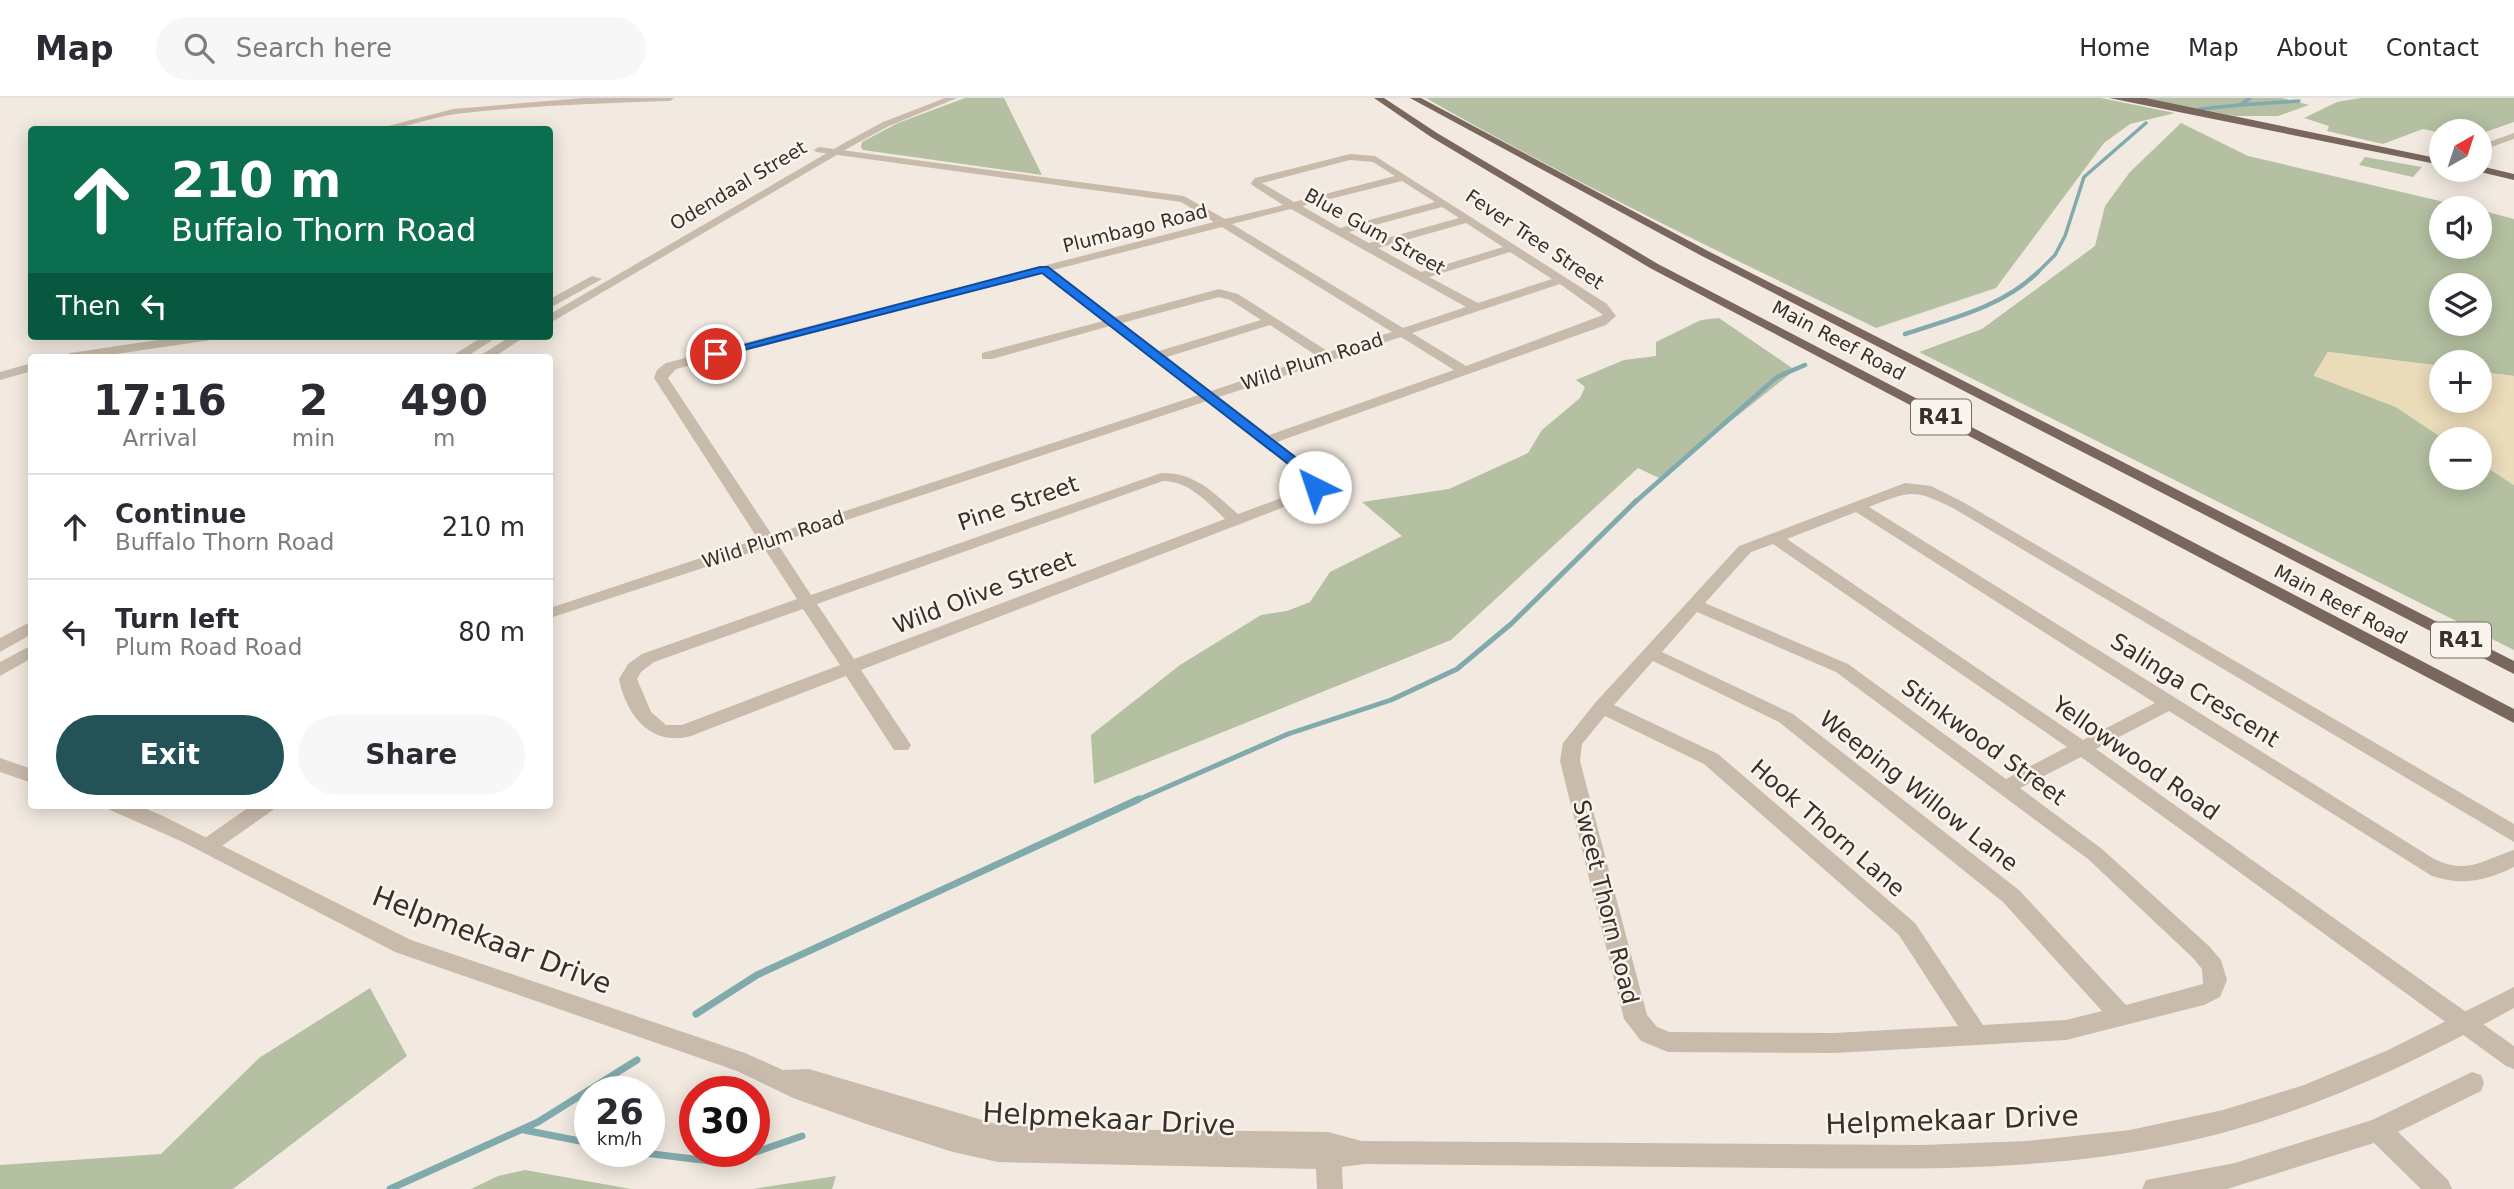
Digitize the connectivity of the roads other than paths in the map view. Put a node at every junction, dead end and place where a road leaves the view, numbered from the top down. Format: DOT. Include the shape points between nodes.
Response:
graph roads {
  1 [pos="642,98"];
  2 [pos="670,98"];
  3 [pos="934,98"];
  4 [pos="953,98"];
  5 [pos="1378,98"];
  6 [pos="1414,98"];
  7 [pos="2113,98"];
  8 [pos="2133,98"];
  9 [pos="393,126"];
  10 [pos="2514,136"];
  11 [pos="2334,140"];
  12 [pos="2492,144"];
  13 [pos="819,150"];
  14 [pos="834,152"];
  15 [pos="2429,160"];
  16 [pos="2492,172"];
  17 [pos="1404,177"];
  18 [pos="2514,177"];
  19 [pos="1257,185"];
  20 [pos="1445,203"];
  21 [pos="1292,205"];
  22 [pos="1467,219"];
  23 [pos="1224,223"];
  24 [pos="1340,231"];
  25 [pos="1369,247"];
  26 [pos="1511,248"];
  27 [pos="1044,269"];
  28 [pos="1419,275"];
  29 [pos="1561,280"];
  30 [pos="553,302"];
  31 [pos="1477,308"];
  32 [pos="553,317"];
  33 [pos="1109,321"];
  34 [pos="1271,321"];
  35 [pos="1402,331"];
  36 [pos="184,340"];
  37 [pos="486,340"];
  38 [pos="513,340"];
  39 [pos="90,354"];
  40 [pos="462,354"];
  41 [pos="490,354"];
  42 [pos="987,356"];
  43 [pos="1157,356"];
  44 [pos="1327,357"];
  45 [pos="28,368"];
  46 [pos="1465,371"];
  47 [pos="0,376"];
  48 [pos="1208,396"];
  49 [pos="1266,441"];
  50 [pos="1958,505"];
  51 [pos="1858,506"];
  52 [pos="1236,520"];
  53 [pos="1774,537"];
  54 [pos="765,542"];
  55 [pos="806,602"];
  56 [pos="1694,605"];
  57 [pos="553,612"];
  58 [pos="28,628"];
  59 [pos="0,646"];
  60 [pos="28,652"];
  61 [pos="1650,653"];
  62 [pos="849,668"];
  63 [pos="2514,668"];
  64 [pos="0,670"];
  65 [pos="2170,703"];
  66 [pos="1602,706"];
  67 [pos="2514,717"];
  68 [pos="901,745"];
  69 [pos="2083,749"];
  70 [pos="0,765"];
  71 [pos="28,775"];
  72 [pos="2006,788"];
  73 [pos="126,809"];
  74 [pos="260,809"];
  75 [pos="2514,834"];
  76 [pos="209,845"];
  77 [pos="2514,858"];
  78 [pos="2213,966"];
  79 [pos="2514,997"];
  80 [pos="2121,1016"];
  81 [pos="2466,1024"];
  82 [pos="1977,1036"];
  83 [pos="2514,1059"];
  84 [pos="2472,1083"];
  85 [pos="2378,1130"];
  86 [pos="1328,1151"];
  87 [pos="1330,1189"];
  88 [pos="2155,1189"];
  89 [pos="2439,1189"];
  1 -- 2 [label="street"];
  1 -- 9 [label="street" via="442,114"];
  3 -- 13 [label="street, Odendaal Street" via="872,122"];
  4 -- 14 [label="street, Odendaal Street" via="886,124"];
  5 -- 67 [label="main road, Main Reef Road / R41" via="1654,266"];
  6 -- 63 [label="main road, Main Reef Road / R41" via="1704,253"];
  7 -- 11 [label="main road"];
  8 -- 11 [label="main road"];
  10 -- 12 [label="street"];
  11 -- 15 [label="main road"];
  13 -- 14 [label="street, Wild Plum Road"];
  13 -- 30 [label="street, Odendaal Street"];
  14 -- 23 [label="street, Wild Plum Road" via="1174,196"];
  14 -- 32 [label="street, Odendaal Street"];
  16 -- 18 [label="main road"];
  17 -- 19 [label="street, Fever Tree Street" via="1375,159 1355,156 1261,179"];
  17 -- 20 [label="street, Fever Tree Street"];
  17 -- 21 [label="street, Plumbago Road"];
  19 -- 21 [label="street, Blue Gum Street"];
  20 -- 22 [label="street, Fever Tree Street"];
  20 -- 24 [label="street"];
  21 -- 23 [label="street, Plumbago Road"];
  21 -- 24 [label="street, Blue Gum Street"];
  22 -- 25 [label="street"];
  22 -- 26 [label="street, Fever Tree Street"];
  23 -- 27 [label="street, Plumbago Road"];
  23 -- 35 [label="street, Wild Plum Road"];
  24 -- 25 [label="street, Blue Gum Street"];
  25 -- 28 [label="street, Blue Gum Street"];
  26 -- 28 [label="street"];
  26 -- 29 [label="street, Fever Tree Street"];
  27 -- 33 [label="street, Wild Olive Street"];
  27 -- 54 [label="street, Plumbago Road" via="671,366 662,373 661,379"];
  28 -- 31 [label="street, Blue Gum Street"];
  29 -- 31 [label="street"];
  29 -- 46 [label="street, Fever Tree Street" via="1610,316"];
  31 -- 35 [label="street"];
  33 -- 34 [label="street" via="1219,293 1234,297"];
  33 -- 42 [label="street"];
  33 -- 43 [label="street, Wild Olive Street"];
  34 -- 43 [label="street"];
  34 -- 44 [label="street"];
  35 -- 44 [label="street, Wild Plum Road"];
  35 -- 46 [label="street"];
  36 -- 39 [label="street"];
  37 -- 40 [label="street"];
  38 -- 41 [label="street"];
  43 -- 48 [label="street, Wild Olive Street"];
  44 -- 48 [label="street, Wild Plum Road"];
  45 -- 47 [label="street"];
  46 -- 49 [label="street, Fever Tree Street"];
  48 -- 49 [label="street, Wild Olive Street"];
  48 -- 54 [label="street, Wild Plum Road"];
  49 -- 52 [label="street, Wild Olive Street" via="1311,475 1315,487"];
  50 -- 51 [label="street, Sweet Thorn Road" via="1931,491 1910,487"];
  50 -- 75 [label="street, Salinga Crescent"];
  51 -- 53 [label="street, Sweet Thorn Road"];
  51 -- 65 [label="street, Salinga Crescent"];
  52 -- 55 [label="street, Pine Street" via="1191,482 1161,477"];
  52 -- 62 [label="street, Wild Olive Street"];
  53 -- 56 [label="street, Sweet Thorn Road" via="1745,549"];
  53 -- 69 [label="street, Yellowwood Road"];
  54 -- 55 [label="street"];
  54 -- 57 [label="street, Wild Plum Road"];
  55 -- 62 [label="street"];
  55 -- 62 [label="street, Wild Olive Street" via="642,661 630,673 628,684 645,721 661,731 684,731"];
  56 -- 61 [label="street, Sweet Thorn Road"];
  56 -- 72 [label="street, Stinkwood Street" via="1842,668"];
  58 -- 59 [label="street"];
  60 -- 64 [label="street"];
  61 -- 66 [label="street, Sweet Thorn Road"];
  61 -- 80 [label="street, Weeping Willow Lane" via="1786,718 2011,896"];
  62 -- 68 [label="street"];
  65 -- 69 [label="street"];
  65 -- 77 [label="street, Salinga Crescent" via="2434,869 2479,875"];
  66 -- 82 [label="street, Hook Thorn Lane" via="1711,759 1907,929"];
  66 -- 82 [label="street, Sweet Thorn Road" via="1573,743 1570,761 1636,1019 1649,1034 1668,1042 1835,1043"];
  69 -- 72 [label="street"];
  69 -- 81 [label="street, Yellowwood Road"];
  70 -- 71 [label="street"];
  72 -- 78 [label="street, Stinkwood Street" via="2101,860"];
  73 -- 76 [label="street, Helpmekaar Drive"];
  74 -- 76 [label="street"];
  76 -- 86 [label="street, Helpmekaar Drive" via="376,934 523,989 746,1063 802,1090 953,1141 998,1150"];
  78 -- 80 [label="street, Sweet Thorn Road" via="2216,980 2204,995"];
  79 -- 81 [label="street, Helpmekaar Drive"];
  80 -- 82 [label="street, Sweet Thorn Road" via="2066,1030"];
  81 -- 83 [label="street, Yellowwood Road"];
  81 -- 86 [label="street, Helpmekaar Drive" via="2320,1089 2234,1119 2087,1147 1819,1157"];
  84 -- 85 [label="street"];
  85 -- 88 [label="street" via="2235,1175"];
  85 -- 89 [label="street"];
  86 -- 87 [label="street"];
}
